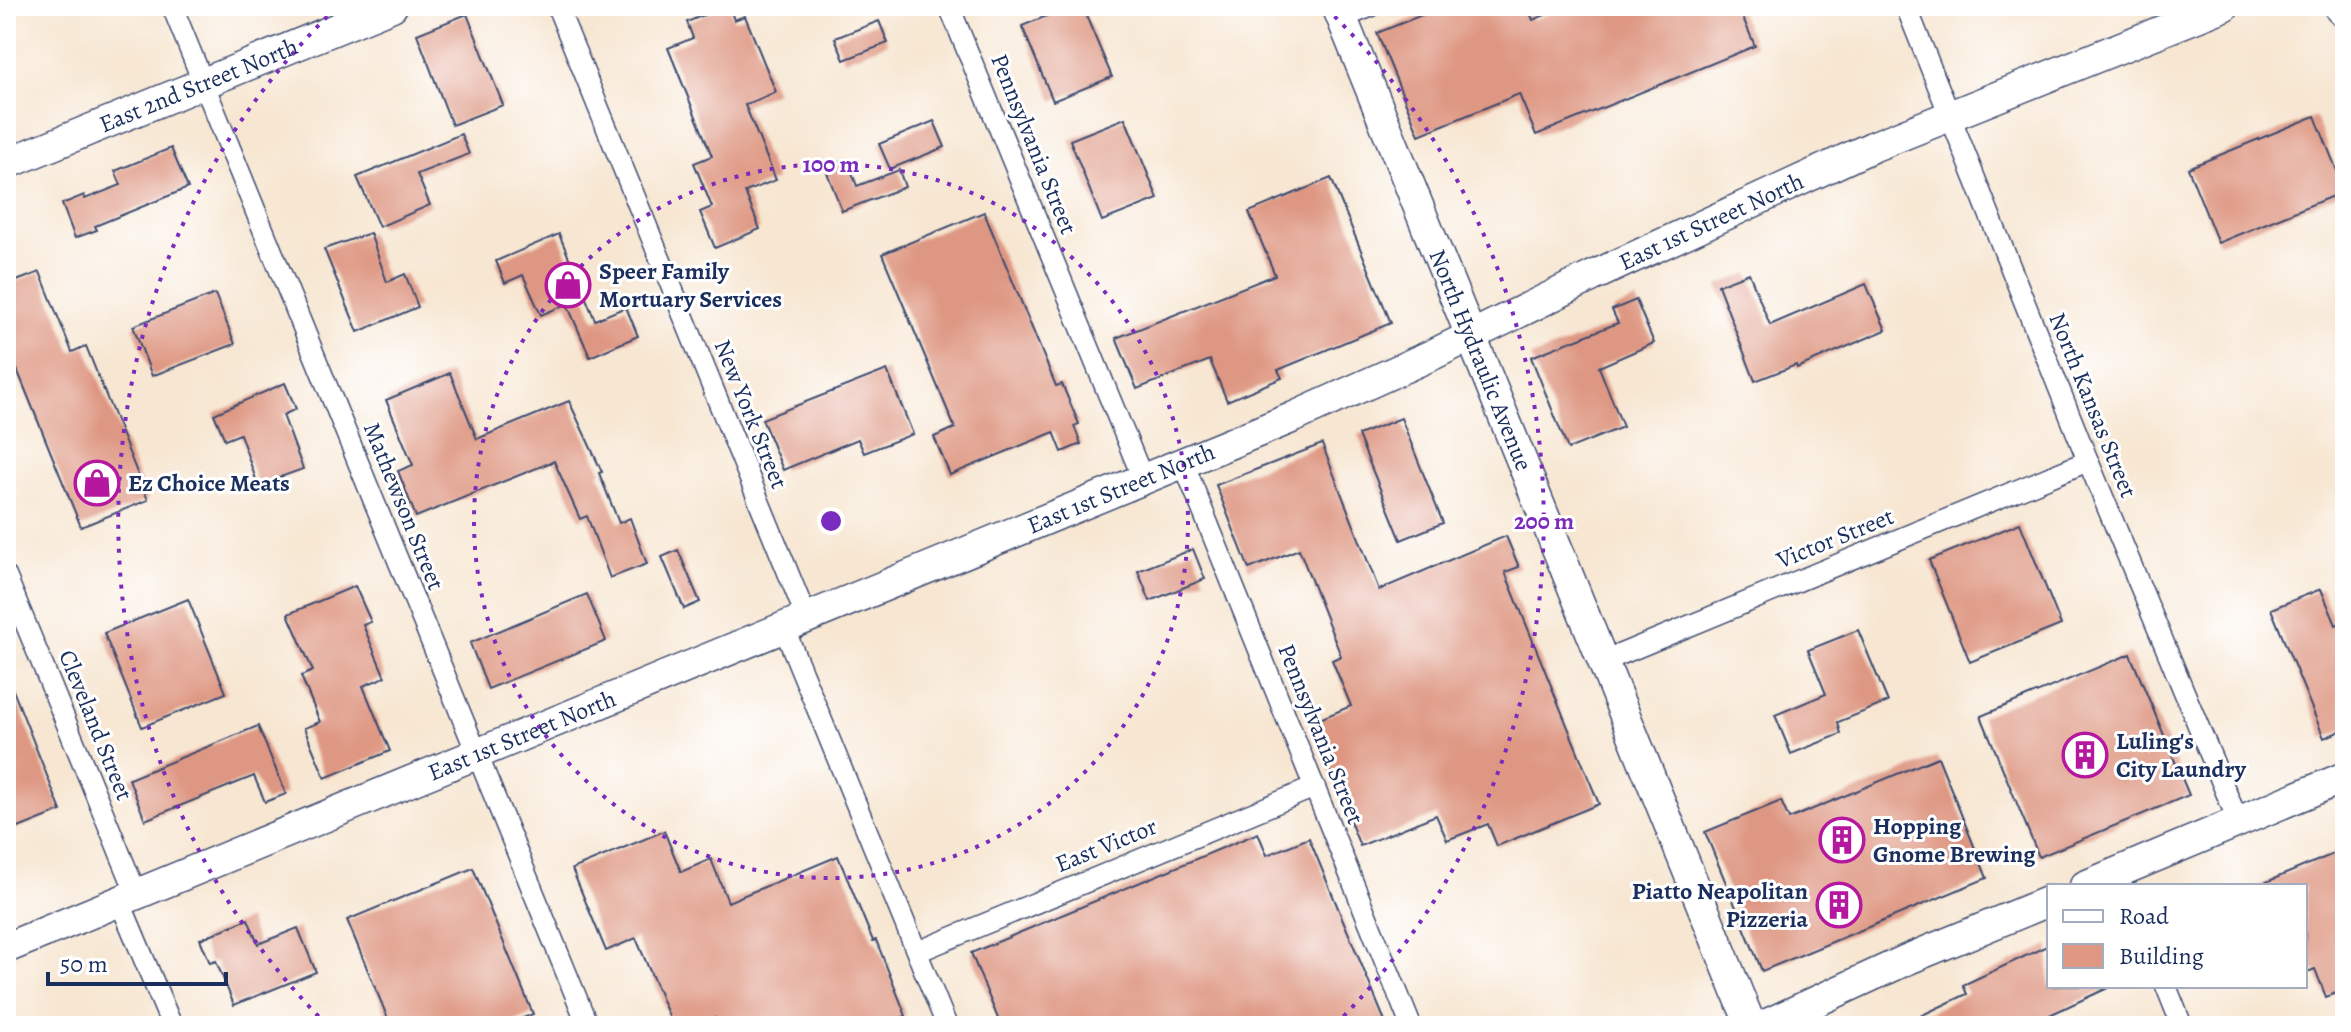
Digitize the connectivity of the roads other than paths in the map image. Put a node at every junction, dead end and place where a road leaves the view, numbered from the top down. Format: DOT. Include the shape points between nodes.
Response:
graph roads {
  1 [pos="172,6"];
  2 [pos="392,6"];
  3 [pos="557,6"];
  4 [pos="949,6"];
  5 [pos="1372,6"];
  6 [pos="1906,6"];
  7 [pos="2224,6"];
  8 [pos="1339,12"];
  9 [pos="204,83"];
  10 [pos="1948,117"];
  11 [pos="6,164"];
  12 [pos="1471,336"];
  13 [pos="2088,461"];
  14 [pos="1183,462"];
  15 [pos="1143,479"];
  16 [pos="6,576"];
  17 [pos="796,623"];
  18 [pos="1602,662"];
  19 [pos="478,755"];
  20 [pos="2345,777"];
  21 [pos="1315,787"];
  22 [pos="2238,821"];
  23 [pos="2122,879"];
  24 [pos="2096,884"];
  25 [pos="129,898"];
  26 [pos="2047,902"];
  27 [pos="6,948"];
  28 [pos="917,952"];
  29 [pos="2167,988"];
  30 [pos="172,1026"];
  31 [pos="588,1026"];
  32 [pos="947,1026"];
  33 [pos="1411,1026"];
  34 [pos="1751,1026"];
  35 [pos="1763,1026"];
  36 [pos="2182,1026"];
  1 -- 9 [label="street, Mathewson Street"];
  2 -- 9 [label="street, East 2nd Street North"];
  3 -- 17 [label="street, New York Street"];
  4 -- 15 [label="street, Pennsylvania Street"];
  5 -- 8 [label="street"];
  6 -- 10 [label="street, North Kansas Street"];
  7 -- 10 [label="street, East 1st Street North"];
  8 -- 12 [label="street, North Hydraulic Avenue"];
  9 -- 11 [label="street, East 2nd Street North"];
  9 -- 19 [label="street, Mathewson Street"];
  10 -- 12 [label="street, East 1st Street North" via="1872,147"];
  10 -- 13 [label="street, North Kansas Street"];
  12 -- 14 [label="street, East 1st Street North"];
  12 -- 18 [label="street, North Hydraulic Avenue"];
  13 -- 18 [label="street, Victor Street"];
  13 -- 22 [label="street, North Kansas Street"];
  14 -- 15 [label="street, East 1st Street North"];
  14 -- 21 [label="street, Pennsylvania Street"];
  15 -- 17 [label="street, East 1st Street North"];
  16 -- 25 [label="street, Cleveland Street"];
  17 -- 19 [label="street, East 1st Street North"];
  17 -- 28 [label="street, New York Street"];
  18 -- 34 [label="street, North Hydraulic Avenue"];
  19 -- 25 [label="street, East 1st Street North"];
  19 -- 31 [label="street, Mathewson Street"];
  20 -- 22 [label="street"];
  21 -- 28 [label="street, East Victor"];
  21 -- 33 [label="street, Pennsylvania Street"];
  22 -- 23 [label="street"];
  23 -- 24 [label="street"];
  25 -- 27 [label="street, East 1st Street North"];
  25 -- 30 [label="street, Cleveland Street"];
  26 -- 35 [label="street"];
  28 -- 32 [label="street, New York Street"];
  29 -- 36 [label="street"];
}
